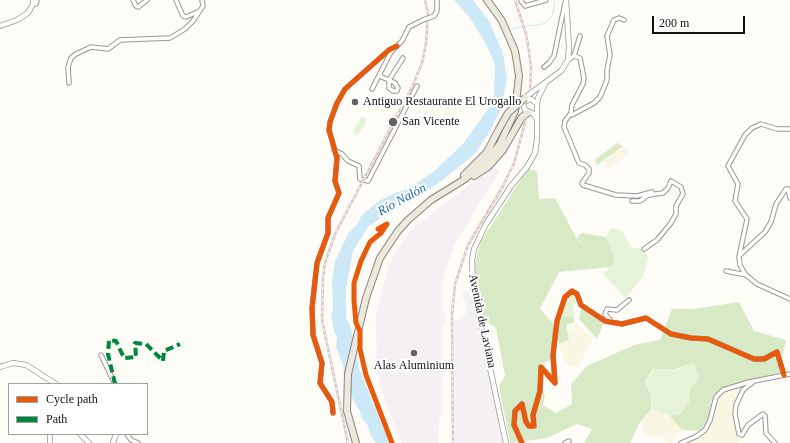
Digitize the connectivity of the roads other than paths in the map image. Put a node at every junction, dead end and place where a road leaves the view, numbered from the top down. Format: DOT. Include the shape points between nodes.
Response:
graph roads {
  1 [pos="37,0"];
  2 [pos="133,0"];
  3 [pos="147,0"];
  4 [pos="176,0"];
  5 [pos="202,0"];
  6 [pos="436,0"];
  7 [pos="487,0"];
  8 [pos="546,0"];
  9 [pos="521,1"];
  10 [pos="33,2"];
  11 [pos="566,3"];
  12 [pos="200,10"];
  13 [pos="624,20"];
  14 [pos="0,26"];
  15 [pos="580,36"];
  16 [pos="397,46"];
  17 [pos="574,56"];
  18 [pos="403,58"];
  19 [pos="568,60"];
  20 [pos="544,68"];
  21 [pos="380,76"];
  22 [pos="69,83"];
  23 [pos="545,84"];
  24 [pos="417,86"];
  25 [pos="372,89"];
  26 [pos="527,100"];
  27 [pos="537,106"];
  28 [pos="529,113"];
  29 [pos="570,113"];
  30 [pos="538,121"];
  31 [pos="790,129"];
  32 [pos="334,150"];
  33 [pos="443,192"];
  34 [pos="652,192"];
  35 [pos="648,194"];
  36 [pos="790,198"];
  37 [pos="431,200"];
  38 [pos="632,201"];
  39 [pos="644,249"];
  40 [pos="740,255"];
  41 [pos="726,271"];
  42 [pos="747,275"];
  43 [pos="790,298"];
  44 [pos="629,300"];
  45 [pos="610,321"];
  46 [pos="101,356"];
  47 [pos="0,367"];
  48 [pos="790,374"];
  49 [pos="784,375"];
  50 [pos="758,380"];
  51 [pos="54,383"];
  52 [pos="114,383"];
  53 [pos="333,413"];
  54 [pos="81,435"];
  55 [pos="128,435"];
  56 [pos="89,443"];
  57 [pos="138,443"];
  58 [pos="356,443"];
  59 [pos="506,443"];
  60 [pos="522,443"];
  61 [pos="681,443"];
  62 [pos="775,443"];
  1 -- 10 [label="street" via="36,4"];
  2 -- 3 [label="street" via="138,7"];
  4 -- 12 [label="street" via="183,16"];
  5 -- 12 [label="street"];
  6 -- 16 [label="street, bridge" via="437,9 434,16 411,25"];
  7 -- 33 [label="main road" via="502,21 515,51 519,76 515,111 506,134 490,158 466,178"];
  8 -- 9 [label="street" via="525,6"];
  10 -- 14 [label="street" via="22,17"];
  11 -- 19 [label="street"];
  11 -- 20 [label="street" via="554,56"];
  12 -- 22 [label="street" via="185,29 170,38 120,40 108,48 91,47 76,54 71,58 68,67"];
  13 -- 29 [label="street" via="614,20 607,36 610,55 607,80 600,97 575,115"];
  15 -- 17 [label="street"];
  16 -- 21 [label="street" via="391,52"];
  16 -- 32 [label="street" via="358,76 338,100 329,130"];
  17 -- 19 [label="street"];
  17 -- 29 [label="street" via="580,58 584,78"];
  18 -- 21 [label="street" via="389,80"];
  19 -- 23 [label="street" via="561,71"];
  21 -- 25 [label="street"];
  23 -- 26 [label="street"];
  23 -- 27 [label="street"];
  24 -- 32 [label="street" via="368,181 360,179 359,166"];
  26 -- 27 [label="street"];
  26 -- 28 [label="street" via="524,109"];
  26 -- 37 [label="main road, bridge" via="508,113 487,152 476,164"];
  27 -- 28 [label="street"];
  27 -- 30 [label="street, Avenida de Laviana"];
  28 -- 30 [label="street" via="536,116"];
  28 -- 33 [label="main road" via="522,117 503,150 488,167"];
  29 -- 35 [label="street" via="564,127 579,163 589,169 583,185 614,195"];
  30 -- 59 [label="street, Avenida de Laviana" via="535,153 486,224 476,243 472,260 473,288"];
  31 -- 40 [label="street" via="776,130 761,124 752,128 745,134 728,165 738,184 735,201 748,222"];
  32 -- 53 [label="street" via="337,162 335,181 339,193 328,218 328,233 317,263 312,308 313,335 322,363 320,381 332,402"];
  33 -- 37 [label="main road"];
  34 -- 35 [label="street"];
  35 -- 38 [label="street" via="641,200"];
  35 -- 39 [label="street" via="663,193 671,181 681,187 683,194 676,205 676,214 671,223 657,240"];
  36 -- 40 [label="street" via="786,189 776,204 765,232"];
  37 -- 58 [label="main road" via="398,231 384,251 370,282 348,374 347,411"];
  40 -- 42 [label="street" via="740,265"];
  41 -- 42 [label="street"];
  42 -- 43 [label="street" via="757,284"];
  44 -- 45 [label="street" via="617,310 607,309 605,314"];
  45 -- 49 [label="street" via="622,324 646,318 672,335 708,338 754,359 764,359 777,352"];
  45 -- 60 [label="street" via="599,319 581,305 575,292 568,293 557,321 553,364 556,382 553,383 542,367 540,368 542,381 533,415 534,426 529,426 526,422 522,404 515,411 514,425"];
  46 -- 52 [label="street"];
  47 -- 51 [label="street" via="13,363 26,365"];
  48 -- 49 [label="street"];
  49 -- 50 [label="street"];
  50 -- 61 [label="street" via="720,392 714,399 705,430 695,438"];
  50 -- 62 [label="street" via="744,388 736,402 735,414 739,434 742,435 748,425 763,414 766,433"];
  54 -- 56 [label="street"];
  55 -- 57 [label="street"];
}
